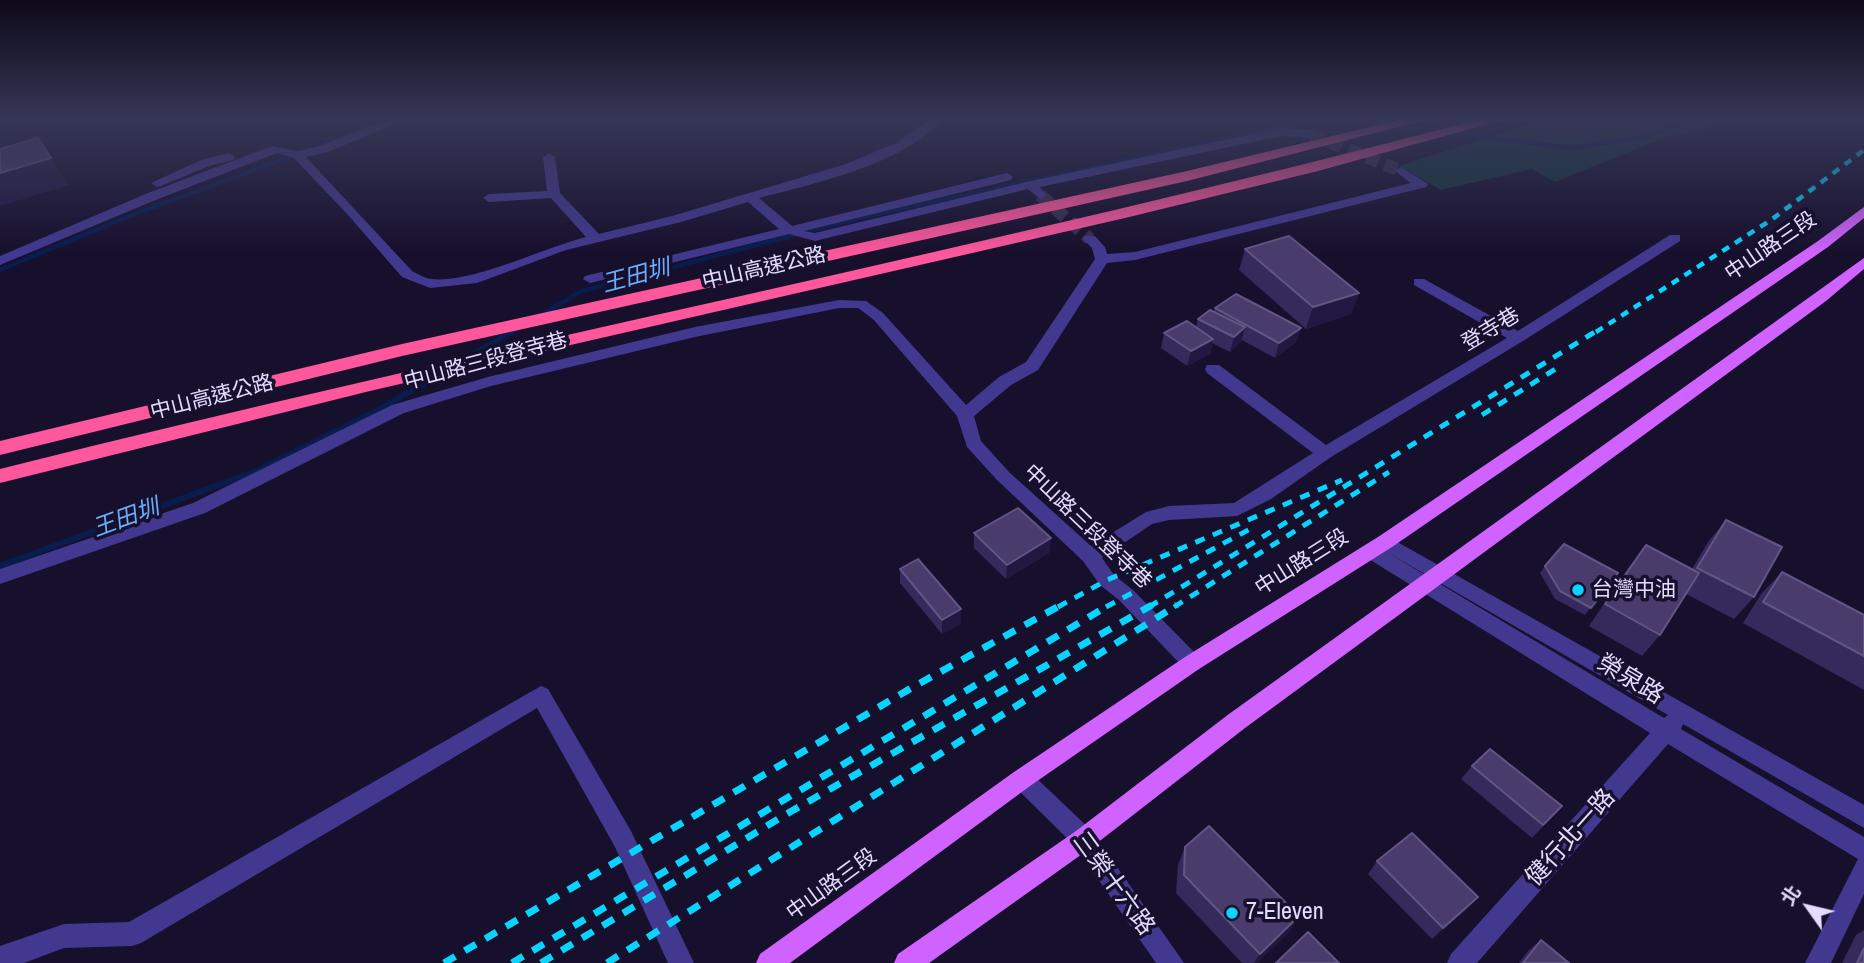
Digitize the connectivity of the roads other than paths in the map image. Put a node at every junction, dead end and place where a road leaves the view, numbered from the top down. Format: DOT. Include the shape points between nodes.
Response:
graph roads {
  1 [pos="203,164"];
  2 [pos="238,164"];
  3 [pos="306,164"];
  4 [pos="549,164"];
  5 [pos="857,164"];
  6 [pos="1147,164"];
  7 [pos="1238,164"];
  8 [pos="1325,164"];
  9 [pos="1401,171"];
  10 [pos="1007,177"];
  11 [pos="554,194"];
  12 [pos="750,197"];
  13 [pos="489,198"];
  14 [pos="1864,211"];
  15 [pos="785,229"];
  16 [pos="1675,238"];
  17 [pos="596,239"];
  18 [pos="1090,239"];
  19 [pos="0,252"];
  20 [pos="1102,259"];
  21 [pos="0,261"];
  22 [pos="1864,262"];
  23 [pos="590,279"];
  24 [pos="1419,282"];
  25 [pos="1518,338"];
  26 [pos="1213,369"];
  27 [pos="964,414"];
  28 [pos="0,448"];
  29 [pos="1325,453"];
  30 [pos="0,476"];
  31 [pos="1378,547"];
  32 [pos="1090,556"];
  33 [pos="1443,574"];
  34 [pos="0,577"];
  35 [pos="1426,587"];
  36 [pos="1192,663"];
  37 [pos="1682,713"];
  38 [pos="1665,732"];
  39 [pos="1022,779"];
  40 [pos="1864,817"];
  41 [pos="1084,839"];
  42 [pos="1864,850"];
  43 [pos="1864,868"];
  44 [pos="0,959"];
  45 [pos="681,963"];
  46 [pos="769,963"];
  47 [pos="907,963"];
  48 [pos="1171,963"];
  49 [pos="1460,963"];
  50 [pos="1818,963"];
  1 -- 19 [label="street"];
  2 -- 21 [label="street"];
  3 -- 17 [label="street" via="407,274 430,284 472,280"];
  4 -- 11 [label="street"];
  5 -- 12 [label="street"];
  6 -- 15 [label="street" via="816,237"];
  7 -- 28 [label="highway, 中山高速公路" via="402,350"];
  8 -- 30 [label="highway, 中山高速公路" via="376,382"];
  9 -- 20 [label="street" via="1422,184 1135,256"];
  10 -- 15 [label="street"];
  11 -- 13 [label="street"];
  11 -- 17 [label="street"];
  12 -- 15 [label="street"];
  12 -- 17 [label="street"];
  14 -- 31 [label="main road, 中山路三段" via="1824,244"];
  15 -- 23 [label="street"];
  16 -- 25 [label="street, 登寺巷"];
  18 -- 20 [label="street"];
  20 -- 27 [label="street" via="1032,366"];
  22 -- 33 [label="main road"];
  24 -- 25 [label="street"];
  25 -- 29 [label="street, 登寺巷"];
  26 -- 29 [label="street"];
  27 -- 32 [label="street, 中山路三段登寺巷" via="973,443 1003,477"];
  27 -- 34 [label="street, 中山路三段登寺巷" via="878,316 861,304 839,304 682,335 398,409 199,508"];
  29 -- 32 [label="street, 登寺巷" via="1237,509 1146,519"];
  31 -- 33 [label="street, 榮泉路"];
  31 -- 35 [label="street, 榮泉路"];
  31 -- 36 [label="main road, 中山路三段"];
  32 -- 36 [label="street, 中山路三段登寺巷" via="1107,580"];
  33 -- 35 [label="main road"];
  33 -- 37 [label="street, 榮泉路"];
  35 -- 38 [label="street, 榮泉路"];
  35 -- 41 [label="main road" via="1237,721"];
  36 -- 39 [label="main road, 中山路三段"];
  37 -- 38 [label="street, 健行北一路"];
  37 -- 40 [label="street, 榮泉路"];
  38 -- 42 [label="street, 榮泉路"];
  38 -- 49 [label="street, 健行北一路"];
  39 -- 41 [label="street, 三榮十六路"];
  39 -- 46 [label="main road, 中山路三段"];
  41 -- 47 [label="main road"];
  41 -- 48 [label="street, 三榮十六路"];
  43 -- 50 [label="street"];
  44 -- 45 [label="street" via="64,936 132,934 541,695 623,839"];
}
